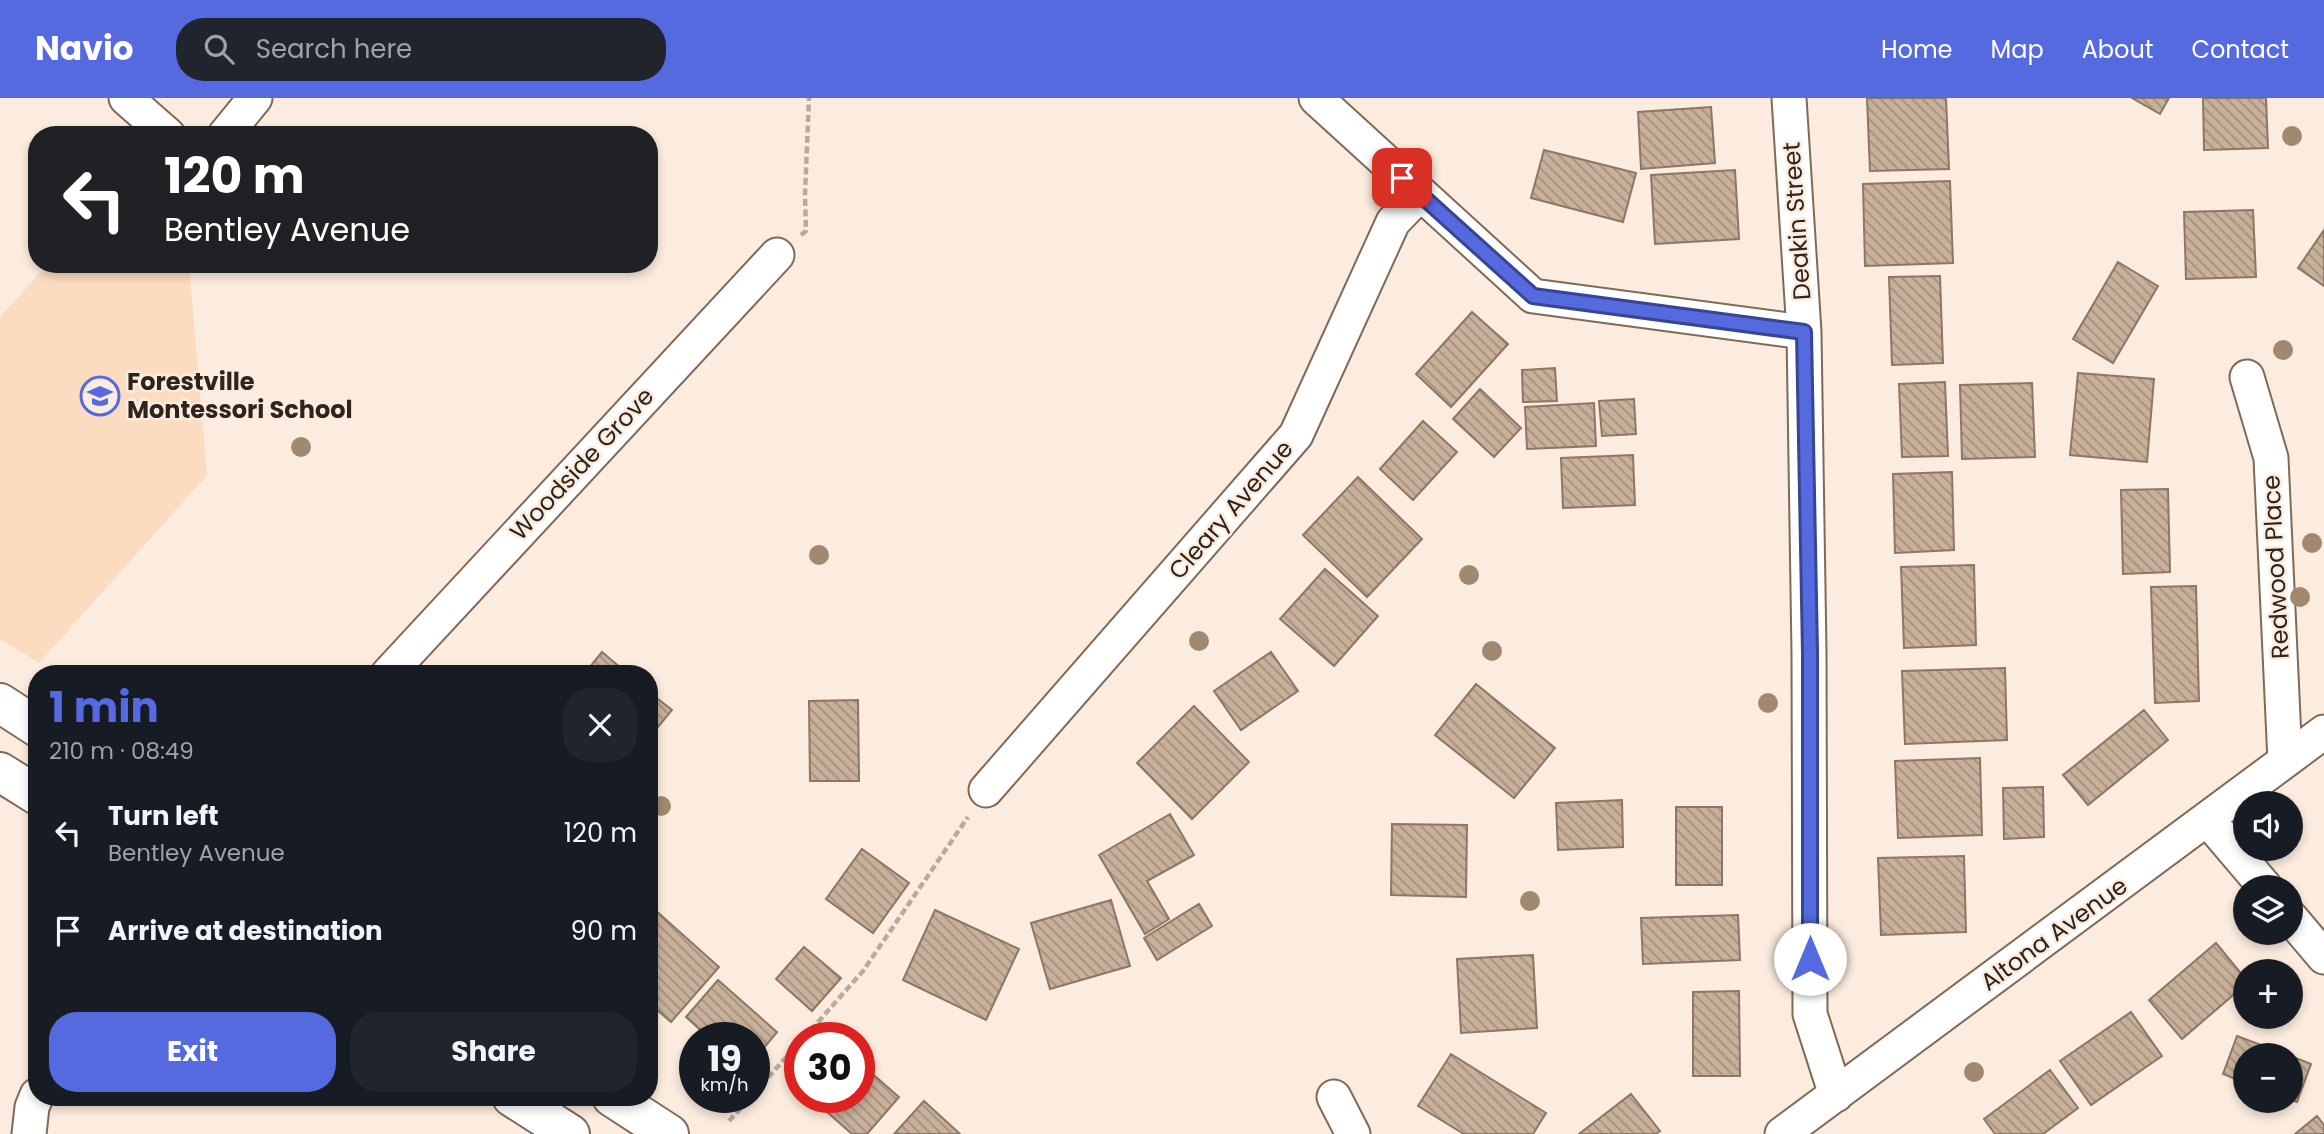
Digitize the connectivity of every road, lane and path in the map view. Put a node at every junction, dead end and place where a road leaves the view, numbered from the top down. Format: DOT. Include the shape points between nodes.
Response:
graph roads {
  1 [pos="126,98"];
  2 [pos="255,98"];
  3 [pos="809,98"];
  4 [pos="1316,98"];
  5 [pos="1789,98"];
  6 [pos="158,126"];
  7 [pos="232,126"];
  8 [pos="1420,194"];
  9 [pos="777,255"];
  10 [pos="1804,332"];
  11 [pos="2247,377"];
  12 [pos="396,665"];
  13 [pos="0,703"];
  14 [pos="28,721"];
  15 [pos="2324,732"];
  16 [pos="2285,761"];
  17 [pos="0,772"];
  18 [pos="28,789"];
  19 [pos="986,790"];
  20 [pos="2208,820"];
  21 [pos="2255,875"];
  22 [pos="2303,932"];
  23 [pos="2324,957"];
  24 [pos="818,1022"];
  25 [pos="784,1060"];
  26 [pos="770,1075"];
  27 [pos="1836,1095"];
  28 [pos="1334,1097"];
  29 [pos="32,1106"];
  30 [pos="526,1106"];
  31 [pos="626,1106"];
  32 [pos="736,1113"];
  33 [pos="729,1121"];
  34 [pos="29,1134"];
  35 [pos="569,1134"];
  36 [pos="669,1134"];
  37 [pos="1353,1134"];
  38 [pos="1782,1134"];
  1 -- 6 [label="street"];
  2 -- 7 [label="street"];
  3 -- 9 [label="path" via="806,231"];
  4 -- 8 [label="street"];
  5 -- 10 [label="street, Deakin Street"];
  8 -- 10 [label="street" via="1533,296"];
  8 -- 19 [label="street, Cleary Avenue" via="1393,222 1296,435"];
  9 -- 12 [label="street, Woodside Grove"];
  10 -- 27 [label="street, Deakin Street" via="1810,1014"];
  11 -- 16 [label="street, Redwood Place" via="2271,458"];
  13 -- 14 [label="highway"];
  15 -- 16 [label="street, Altona Avenue"];
  16 -- 20 [label="street, Altona Avenue"];
  17 -- 18 [label="highway"];
  19 -- 24 [label="path" via="863,971"];
  20 -- 21 [label="street"];
  20 -- 27 [label="street, Altona Avenue"];
  22 -- 23 [label="street"];
  25 -- 26 [label="path"];
  27 -- 38 [label="street, Altona Avenue"];
  28 -- 37 [label="street"];
  29 -- 34 [label="street"];
  30 -- 35 [label="highway"];
  31 -- 36 [label="highway"];
  32 -- 33 [label="path"];
}
